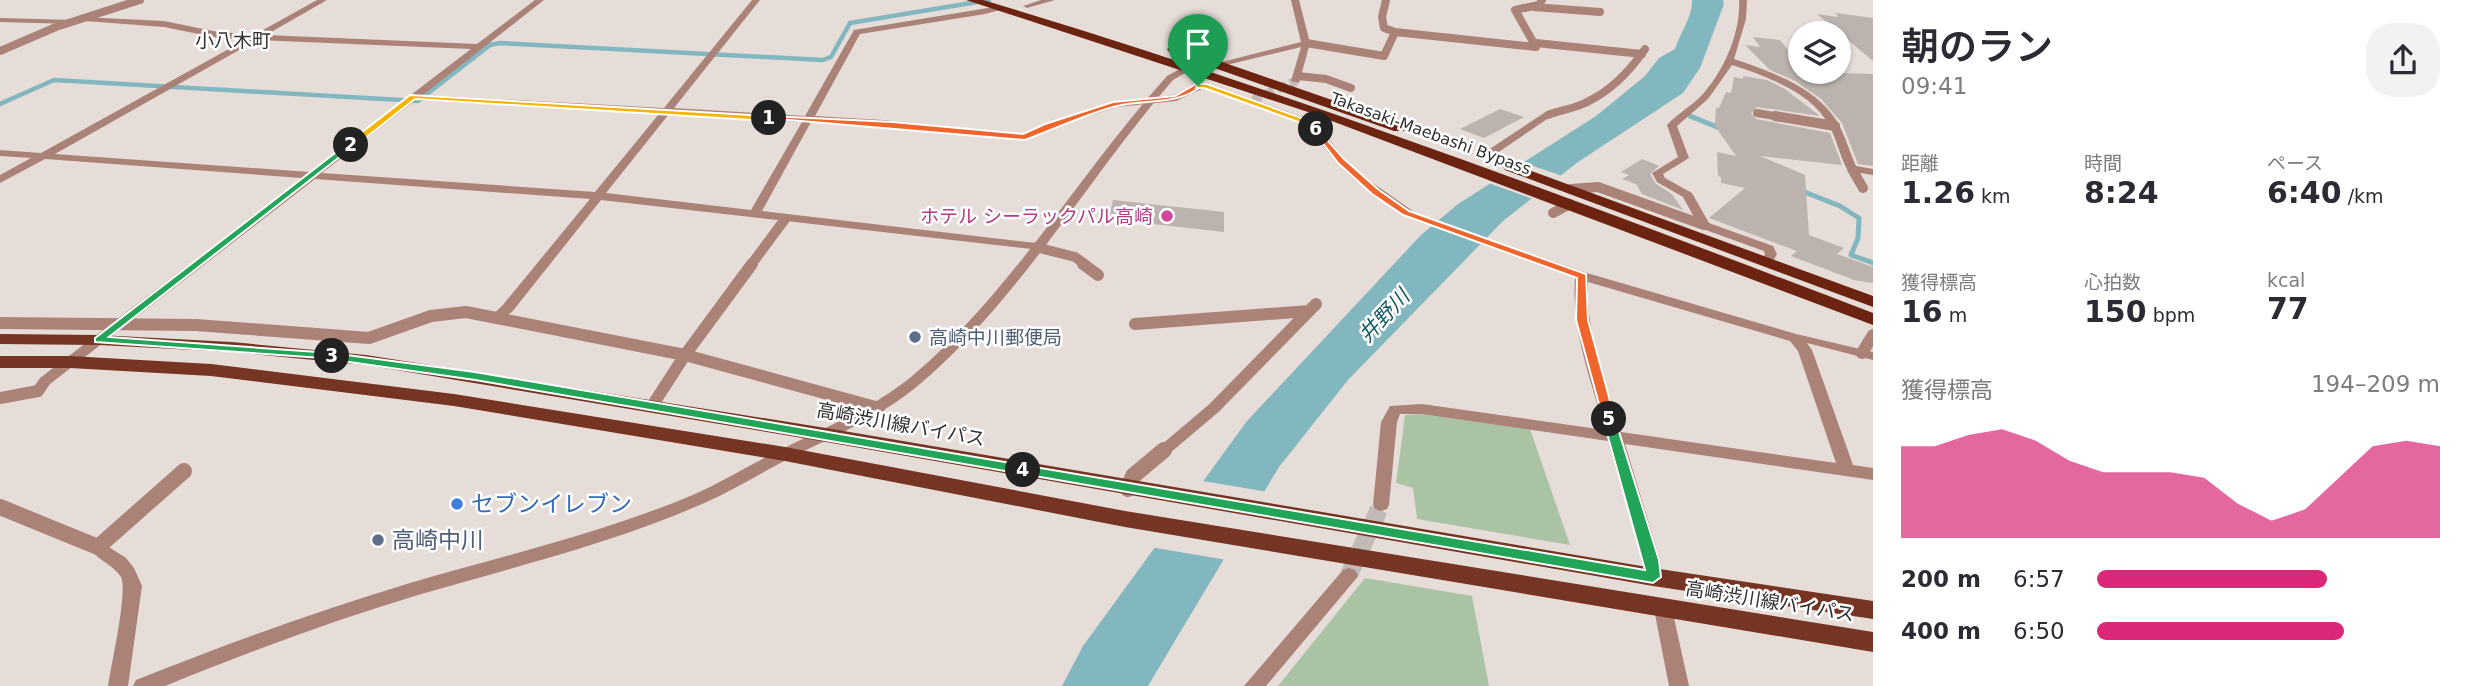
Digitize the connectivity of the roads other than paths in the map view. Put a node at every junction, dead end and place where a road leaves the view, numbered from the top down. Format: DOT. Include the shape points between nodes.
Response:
graph roads {
  1 [pos="140,0"];
  2 [pos="323,0"];
  3 [pos="541,0"];
  4 [pos="756,0"];
  5 [pos="971,0"];
  6 [pos="1051,0"];
  7 [pos="1295,0"];
  8 [pos="1386,0"];
  9 [pos="1542,0"];
  10 [pos="1743,0"];
  11 [pos="1002,4"];
  12 [pos="1027,6"];
  13 [pos="1533,7"];
  14 [pos="1600,12"];
  15 [pos="85,19"];
  16 [pos="0,20"];
  17 [pos="73,22"];
  18 [pos="1395,32"];
  19 [pos="258,36"];
  20 [pos="1306,43"];
  21 [pos="1536,43"];
  22 [pos="481,47"];
  23 [pos="0,51"];
  24 [pos="1730,61"];
  25 [pos="1221,65"];
  26 [pos="1192,69"];
  27 [pos="1297,78"];
  28 [pos="1351,88"];
  29 [pos="413,97"];
  30 [pos="1151,100"];
  31 [pos="667,113"];
  32 [pos="1757,113"];
  33 [pos="1548,115"];
  34 [pos="809,120"];
  35 [pos="1835,126"];
  36 [pos="0,153"];
  37 [pos="42,157"];
  38 [pos="1485,163"];
  39 [pos="1852,169"];
  40 [pos="1873,172"];
  41 [pos="311,176"];
  42 [pos="0,180"];
  43 [pos="1863,188"];
  44 [pos="600,196"];
  45 [pos="1563,201"];
  46 [pos="754,215"];
  47 [pos="785,219"];
  48 [pos="1704,225"];
  49 [pos="1036,247"];
  50 [pos="1767,262"];
  51 [pos="1098,275"];
  52 [pos="1583,276"];
  53 [pos="1873,302"];
  54 [pos="497,317"];
  55 [pos="1873,319"];
  56 [pos="0,323"];
  57 [pos="121,323"];
  58 [pos="1135,324"];
  59 [pos="1873,335"];
  60 [pos="1795,338"];
  61 [pos="0,340"];
  62 [pos="99,340"];
  63 [pos="685,355"];
  64 [pos="1867,355"];
  65 [pos="0,362"];
  66 [pos="70,362"];
  67 [pos="38,391"];
  68 [pos="0,398"];
  69 [pos="652,407"];
  70 [pos="879,408"];
  71 [pos="826,435"];
  72 [pos="1614,437"];
  73 [pos="785,454"];
  74 [pos="184,471"];
  75 [pos="1847,471"];
  76 [pos="1873,474"];
  77 [pos="1136,490"];
  78 [pos="1381,505"];
  79 [pos="0,507"];
  80 [pos="98,547"];
  81 [pos="1349,575"];
  82 [pos="1653,577"];
  83 [pos="1663,609"];
  84 [pos="1873,610"];
  85 [pos="1873,642"];
  86 [pos="118,686"];
  87 [pos="143,686"];
  88 [pos="1254,686"];
  89 [pos="1679,686"];
  1 -- 15 [label="lane"];
  2 -- 19 [label="street"];
  3 -- 22 [label="street"];
  4 -- 31 [label="street"];
  5 -- 11 [label="highway, Takasaki-Maebashi Bypass"];
  6 -- 12 [label="street"];
  7 -- 20 [label="street"];
  8 -- 18 [label="lane" via="1382,23"];
  9 -- 13 [label="lane"];
  10 -- 24 [label="street"];
  11 -- 12 [label="highway, Takasaki-Maebashi Bypass"];
  11 -- 26 [label="highway, Takasaki-Maebashi Bypass"];
  11 -- 34 [label="street" via="985,12 857,32"];
  12 -- 25 [label="highway, Takasaki-Maebashi Bypass"];
  13 -- 14 [label="lane"];
  13 -- 21 [label="lane" via="1515,10"];
  15 -- 17 [label="lane"];
  15 -- 19 [label="street"];
  16 -- 17 [label="street"];
  17 -- 23 [label="lane"];
  18 -- 20 [label="lane" via="1384,56"];
  18 -- 21 [label="lane" via="1519,47 1536,47"];
  19 -- 22 [label="street"];
  19 -- 37 [label="street"];
  20 -- 25 [label="street"];
  20 -- 27 [label="street"];
  21 -- 33 [label="lane" via="1644,52 1611,86 1576,107"];
  22 -- 29 [label="street"];
  24 -- 35 [label="street" via="1794,89"];
  24 -- 48 [label="street" via="1706,98 1672,125 1684,158 1657,173 1688,195"];
  25 -- 26 [label="street"];
  25 -- 38 [label="highway, Takasaki-Maebashi Bypass"];
  26 -- 30 [label="street" via="1170,78"];
  26 -- 38 [label="highway, Takasaki-Maebashi Bypass"];
  27 -- 28 [label="lane" via="1326,79"];
  29 -- 31 [label="street"];
  29 -- 41 [label="street"];
  30 -- 34 [label="street" via="1115,104 1025,137"];
  30 -- 49 [label="street"];
  30 -- 52 [label="street" via="1177,98 1204,85 1310,123 1359,178 1413,216"];
  31 -- 34 [label="street"];
  31 -- 44 [label="street"];
  32 -- 35 [label="lane"];
  33 -- 38 [label="street"];
  34 -- 46 [label="street"];
  35 -- 39 [label="street"];
  36 -- 37 [label="street"];
  37 -- 41 [label="street"];
  37 -- 42 [label="street"];
  38 -- 45 [label="highway, Takasaki-Maebashi Bypass"];
  39 -- 40 [label="street"];
  39 -- 43 [label="lane"];
  41 -- 44 [label="street"];
  41 -- 57 [label="street"];
  44 -- 46 [label="street"];
  44 -- 54 [label="street"];
  45 -- 48 [label="lane" via="1598,187"];
  45 -- 50 [label="highway, Takasaki-Maebashi Bypass"];
  45 -- 55 [label="highway, Takasaki-Maebashi Bypass"];
  46 -- 47 [label="street"];
  47 -- 49 [label="street"];
  47 -- 63 [label="lane"];
  48 -- 50 [label="street" via="1763,245 1771,254"];
  49 -- 51 [label="lane" via="1075,257"];
  49 -- 70 [label="street" via="976,325"];
  50 -- 53 [label="highway, Takasaki-Maebashi Bypass"];
  52 -- 60 [label="street"];
  52 -- 72 [label="street" via="1582,320"];
  54 -- 57 [label="lane" via="436,314 369,338"];
  54 -- 63 [label="lane"];
  56 -- 57 [label="lane"];
  57 -- 62 [label="street"];
  58 -- 77 [label="lane" via="1313,308 1214,408 1133,476"];
  59 -- 64 [label="lane"];
  60 -- 64 [label="street"];
  60 -- 75 [label="street" via="1805,350"];
  61 -- 62 [label="main road, 高崎渋川線バイパス"];
  62 -- 66 [label="street"];
  62 -- 69 [label="main road, 高崎渋川線バイパス" via="366,360"];
  63 -- 69 [label="lane"];
  63 -- 70 [label="lane"];
  65 -- 66 [label="main road, 高崎渋川線バイパス"];
  66 -- 67 [label="street"];
  66 -- 73 [label="main road, 高崎渋川線バイパス" via="211,370 454,400"];
  67 -- 68 [label="lane"];
  69 -- 71 [label="main road, 高崎渋川線バイパス"];
  70 -- 71 [label="street"];
  71 -- 73 [label="street"];
  71 -- 77 [label="main road, 高崎渋川線バイパス"];
  72 -- 75 [label="street"];
  72 -- 78 [label="street" via="1395,409"];
  72 -- 82 [label="street"];
  73 -- 83 [label="main road, 高崎渋川線バイパス" via="1125,519"];
  73 -- 87 [label="street" via="674,509 373,601"];
  74 -- 80 [label="lane"];
  75 -- 76 [label="street"];
  77 -- 82 [label="main road, 高崎渋川線バイパス"];
  79 -- 80 [label="lane"];
  80 -- 86 [label="street" via="116,558 133,586"];
  81 -- 88 [label="street"];
  82 -- 84 [label="main road, 高崎渋川線バイパス"];
  83 -- 85 [label="main road, 高崎渋川線バイパス"];
  83 -- 89 [label="street"];
}
